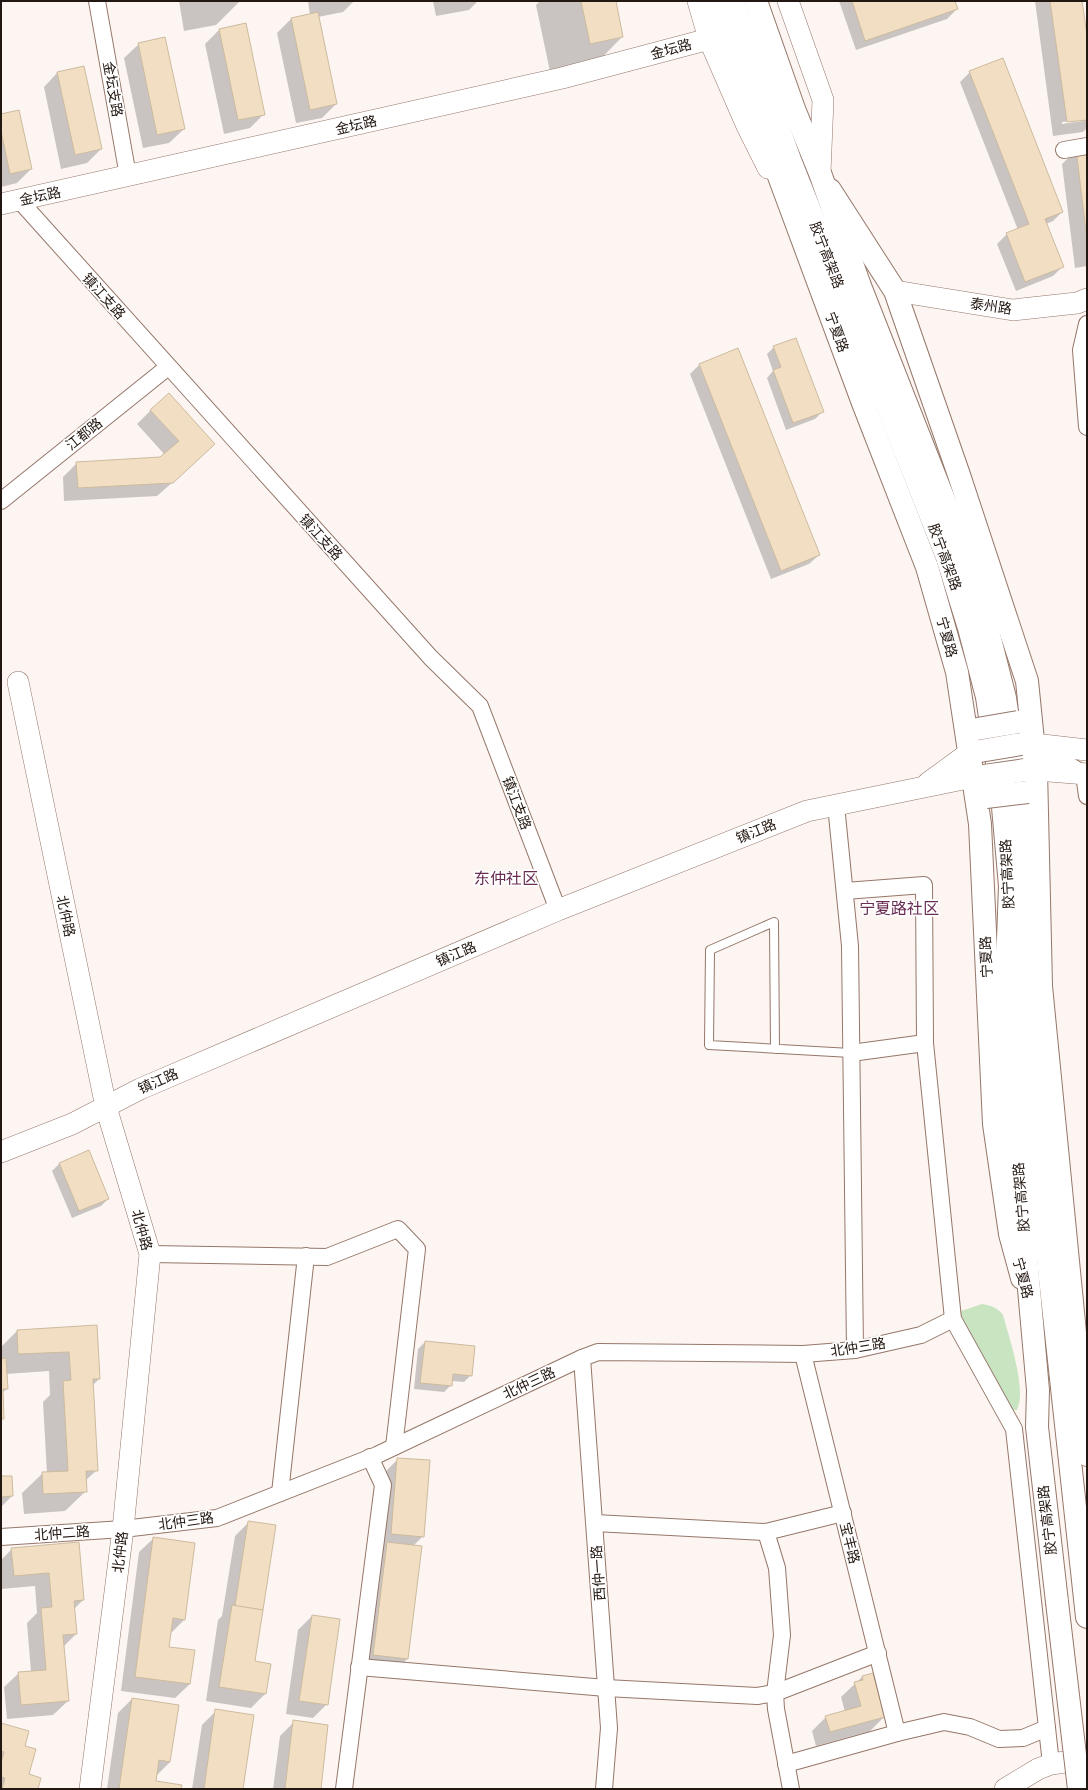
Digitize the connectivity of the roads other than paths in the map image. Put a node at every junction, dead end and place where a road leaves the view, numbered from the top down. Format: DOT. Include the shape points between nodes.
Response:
graph roads {
  1 [pos="97,1"];
  2 [pos="698,1"];
  3 [pos="714,1"];
  4 [pos="733,1"];
  5 [pos="756,1"];
  6 [pos="788,1"];
  7 [pos="709,39"];
  8 [pos="1087,146"];
  9 [pos="1064,150"];
  10 [pos="820,173"];
  11 [pos="128,176"];
  12 [pos="784,191"];
  13 [pos="10,203"];
  14 [pos="894,291"];
  15 [pos="1087,299"];
  16 [pos="1087,324"];
  17 [pos="168,367"];
  18 [pos="1087,427"];
  19 [pos="1,501"];
  20 [pos="18,682"];
  21 [pos="1024,714"];
  22 [pos="971,724"];
  23 [pos="1027,744"];
  24 [pos="1087,750"];
  25 [pos="975,752"];
  26 [pos="1030,770"];
  27 [pos="1086,774"];
  28 [pos="978,776"];
  29 [pos="922,786"];
  30 [pos="1087,796"];
  31 [pos="1032,797"];
  32 [pos="982,803"];
  33 [pos="836,805"];
  34 [pos="845,891"];
  35 [pos="558,910"];
  36 [pos="925,1043"];
  37 [pos="775,1049"];
  38 [pos="851,1053"];
  39 [pos="106,1107"];
  40 [pos="1,1152"];
  41 [pos="150,1254"];
  42 [pos="306,1256"];
  43 [pos="1030,1307"];
  44 [pos="953,1319"];
  45 [pos="855,1350"];
  46 [pos="803,1354"];
  47 [pos="582,1358"];
  48 [pos="1085,1413"];
  49 [pos="1037,1427"];
  50 [pos="1014,1429"];
  51 [pos="394,1447"];
  52 [pos="1087,1455"];
  53 [pos="370,1457"];
  54 [pos="280,1493"];
  55 [pos="843,1514"];
  56 [pos="595,1523"];
  57 [pos="123,1529"];
  58 [pos="766,1532"];
  59 [pos="1,1537"];
  60 [pos="1086,1608"];
  61 [pos="878,1653"];
  62 [pos="359,1667"];
  63 [pos="606,1688"];
  64 [pos="775,1694"];
  65 [pos="1047,1728"];
  66 [pos="897,1733"];
  67 [pos="1087,1759"];
  68 [pos="786,1764"];
  69 [pos="1051,1764"];
  70 [pos="90,1789"];
  71 [pos="344,1789"];
  72 [pos="604,1789"];
  73 [pos="791,1789"];
  74 [pos="1005,1789"];
  75 [pos="1079,1789"];
  1 -- 11 [label="street, 金坛支路"];
  2 -- 7 [label="street"];
  3 -- 12 [label="main road, 宁夏路"];
  4 -- 43 [label="main road, 胶宁高架路" via="790,160 947,557 987,697 1002,796 1010,886 1008,1035"];
  5 -- 10 [label="main road, 胶宁高架路" via="794,109"];
  6 -- 10 [label="street" via="823,100"];
  7 -- 11 [label="street, 金坛路" via="562,78"];
  7 -- 12 [label="street" via="763,159"];
  8 -- 9 [label="street"];
  10 -- 14 [label="main road"];
  10 -- 60 [label="main road, 胶宁高架路" via="860,286 965,553 1005,698 1019,793 1028,888 1027,1037 1033,1122"];
  11 -- 13 [label="street, 金坛路"];
  12 -- 22 [label="main road, 宁夏路" via="927,567"];
  13 -- 17 [label="street, 镇江支路"];
  14 -- 15 [label="street, 泰州路" via="1013,310 1077,303"];
  14 -- 21 [label="main road" via="1027,681"];
  16 -- 18 [label="street" via="1081,350"];
  17 -- 19 [label="street, 江都路"];
  17 -- 35 [label="street, 镇江支路" via="431,658 480,706"];
  20 -- 39 [label="street, 北仲路"];
  21 -- 22 [label="main road, bridge"];
  21 -- 23 [label="main road"];
  22 -- 25 [label="main road, 宁夏路"];
  23 -- 24 [label="street, 镇江路"];
  23 -- 25 [label="main road, 镇江路, bridge"];
  23 -- 26 [label="main road"];
  23 -- 27 [label="street"];
  25 -- 28 [label="main road, 宁夏路"];
  25 -- 29 [label="street, 镇江路"];
  26 -- 27 [label="street, 镇江路"];
  26 -- 28 [label="main road, 镇江路, bridge"];
  26 -- 31 [label="main road"];
  27 -- 30 [label="street"];
  28 -- 29 [label="street, 镇江路"];
  28 -- 32 [label="main road, 宁夏路"];
  29 -- 33 [label="street, 镇江路"];
  31 -- 32 [label="main road, bridge"];
  31 -- 48 [label="main road" via="1041,986"];
  32 -- 43 [label="main road, 宁夏路" via="980,824 994,1124 1010,1234"];
  33 -- 34 [label="street"];
  33 -- 35 [label="street, 镇江路" via="807,811"];
  34 -- 36 [label="street" via="924,885"];
  34 -- 38 [label="street" via="850,946"];
  35 -- 39 [label="street, 镇江路" via="140,1089"];
  36 -- 38 [label="street"];
  36 -- 44 [label="street"];
  37 -- 37 [label="lane" via="709,1045 710,950 774,922"];
  37 -- 38 [label="lane"];
  38 -- 45 [label="street"];
  39 -- 40 [label="street, 镇江路" via="72,1124"];
  39 -- 41 [label="street, 北仲路"];
  41 -- 42 [label="street"];
  41 -- 57 [label="street, 北仲路"];
  42 -- 51 [label="street" via="327,1257 398,1228 417,1249"];
  42 -- 54 [label="street"];
  43 -- 49 [label="main road, 胶宁高架路" via="1038,1390"];
  44 -- 45 [label="street, 北仲三路" via="922,1335"];
  44 -- 50 [label="street"];
  45 -- 46 [label="street, 北仲三路"];
  46 -- 47 [label="street, 北仲三路" via="598,1352"];
  46 -- 55 [label="street, 宝丰路"];
  47 -- 51 [label="street, 北仲三路"];
  47 -- 56 [label="street, 西仲一路"];
  48 -- 52 [label="main road"];
  49 -- 50 [label="street"];
  49 -- 75 [label="main road, 胶宁高架路, bridge"];
  50 -- 65 [label="street"];
  51 -- 53 [label="street, 北仲三路"];
  53 -- 54 [label="street, 北仲三路"];
  53 -- 62 [label="street" via="382,1485"];
  54 -- 57 [label="street, 北仲三路" via="217,1518"];
  55 -- 58 [label="street"];
  55 -- 61 [label="street, 宝丰路"];
  56 -- 58 [label="street"];
  56 -- 63 [label="street, 西仲一路"];
  57 -- 59 [label="street, 北仲二路"];
  57 -- 70 [label="street, 北仲路"];
  58 -- 64 [label="street" via="777,1568 782,1635"];
  61 -- 64 [label="street"];
  61 -- 66 [label="street, 宝丰路"];
  62 -- 63 [label="street"];
  62 -- 71 [label="street"];
  63 -- 64 [label="street" via="758,1696"];
  63 -- 72 [label="street, 西仲一路" via="609,1728"];
  64 -- 68 [label="street"];
  65 -- 66 [label="street" via="1023,1738 999,1738 970,1727 944,1722"];
  65 -- 69 [label="street"];
  66 -- 68 [label="street"];
  67 -- 69 [label="street"];
  68 -- 73 [label="street"];
  69 -- 74 [label="street"];
}
